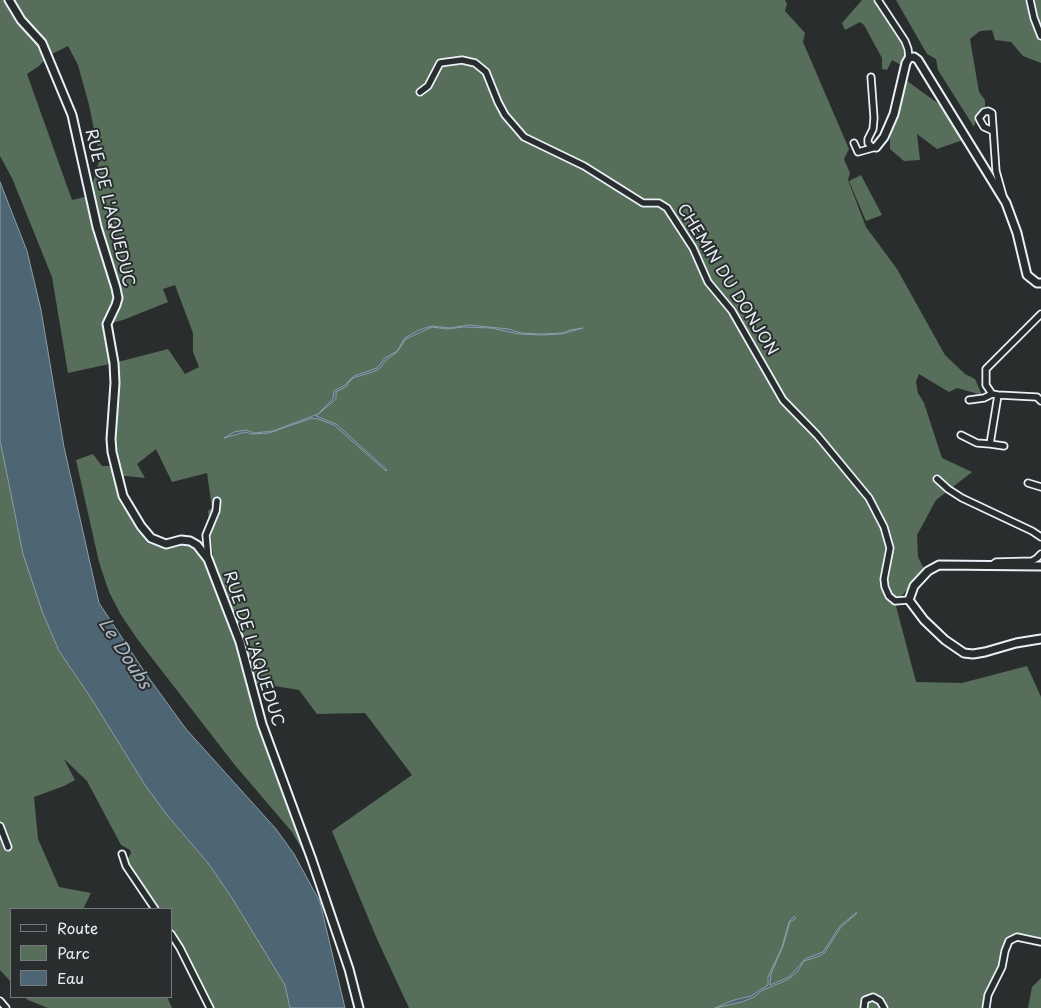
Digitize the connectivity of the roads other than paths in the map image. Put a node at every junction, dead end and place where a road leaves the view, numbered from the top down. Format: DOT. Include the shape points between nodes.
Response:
graph roads {
  1 [pos="9,0"];
  2 [pos="878,0"];
  3 [pos="1030,0"];
  4 [pos="1041,36"];
  5 [pos="909,58"];
  6 [pos="872,77"];
  7 [pos="420,92"];
  8 [pos="993,131"];
  9 [pos="854,143"];
  10 [pos="876,147"];
  11 [pos="1006,203"];
  12 [pos="1041,283"];
  13 [pos="1041,314"];
  14 [pos="995,394"];
  15 [pos="969,400"];
  16 [pos="1041,401"];
  17 [pos="961,435"];
  18 [pos="990,444"];
  19 [pos="1004,446"];
  20 [pos="937,479"];
  21 [pos="1028,483"];
  22 [pos="1041,487"];
  23 [pos="217,501"];
  24 [pos="1041,537"];
  25 [pos="1041,554"];
  26 [pos="208,558"];
  27 [pos="992,565"];
  28 [pos="1041,566"];
  29 [pos="909,600"];
  30 [pos="1041,638"];
  31 [pos="0,826"];
  32 [pos="8,848"];
  33 [pos="122,854"];
  34 [pos="154,908"];
  35 [pos="172,936"];
  36 [pos="1041,942"];
  37 [pos="0,1001"];
  38 [pos="6,1008"];
  39 [pos="210,1008"];
  40 [pos="359,1008"];
  41 [pos="864,1008"];
  42 [pos="884,1008"];
  43 [pos="986,1008"];
  1 -- 26 [label="street, RUE DE L'AQUEDUC" via="47,53 72,115 89,196 116,288 118,298 107,324 116,383 112,452 123,496 151,538 166,544 190,541 197,544"];
  2 -- 5 [label="street" via="905,41"];
  3 -- 4 [label="street"];
  5 -- 10 [label="street" via="894,114"];
  5 -- 11 [label="street" via="918,60"];
  6 -- 10 [label="street" via="874,118 868,143"];
  7 -- 29 [label="street, CHEMIN DU DONJON" via="428,86 440,63 462,60 476,63 486,72 498,102 524,137 584,166 643,203 659,203 667,208 693,248 708,282 732,311 784,400 869,498 884,527 890,548 885,587 895,601"];
  8 -- 11 [label="street" via="996,171"];
  9 -- 10 [label="street" via="858,152"];
  11 -- 12 [label="street" via="1027,275"];
  13 -- 14 [label="street" via="986,369 986,385"];
  14 -- 15 [label="street"];
  14 -- 16 [label="street" via="1037,397"];
  14 -- 18 [label="street"];
  17 -- 18 [label="street" via="977,443"];
  18 -- 19 [label="street"];
  20 -- 24 [label="street" via="962,498"];
  21 -- 22 [label="street"];
  23 -- 26 [label="street" via="206,535"];
  25 -- 27 [label="street" via="1032,561 996,562"];
  26 -- 40 [label="street, RUE DE L'AQUEDUC" via="240,642 262,724 312,860"];
  27 -- 28 [label="street"];
  27 -- 29 [label="street" via="938,565 914,586"];
  29 -- 30 [label="street" via="938,634 964,653 986,652"];
  31 -- 32 [label="street"];
  33 -- 34 [label="street" via="126,866"];
  35 -- 39 [label="street"];
  36 -- 43 [label="street" via="1026,937 1009,941"];
  37 -- 38 [label="street"];
  41 -- 42 [label="street" via="866,1000 873,998"];
}
